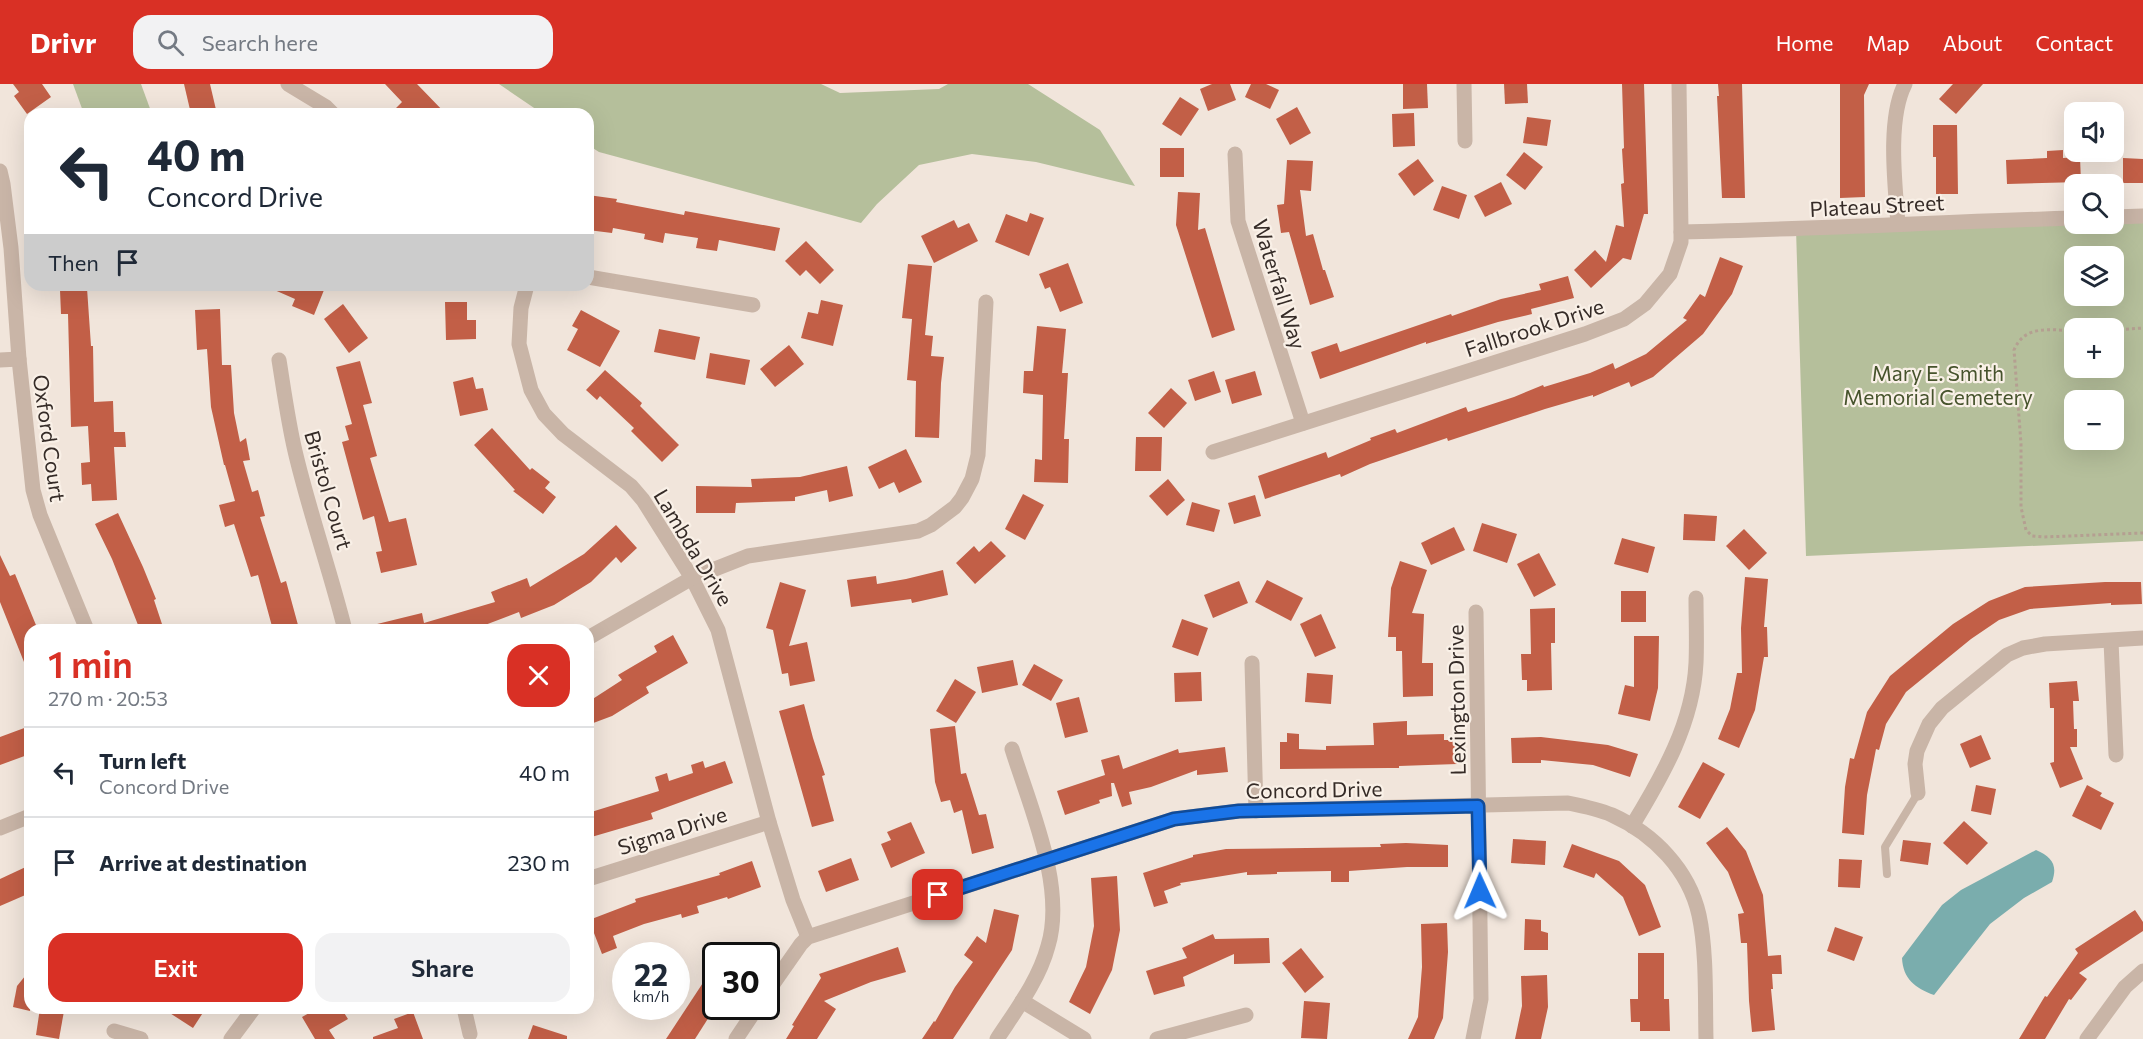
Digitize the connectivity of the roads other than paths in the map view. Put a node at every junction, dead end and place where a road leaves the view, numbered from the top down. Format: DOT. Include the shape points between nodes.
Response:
graph roads {
  1 [pos="288,84"];
  2 [pos="1464,84"];
  3 [pos="1679,84"];
  4 [pos="1905,84"];
  5 [pos="327,108"];
  6 [pos="1465,141"];
  7 [pos="1235,154"];
  8 [pos="0,171"];
  9 [pos="2143,216"];
  10 [pos="2124,217"];
  11 [pos="2064,219"];
  12 [pos="1898,224"];
  13 [pos="1681,231"];
  14 [pos="594,278"];
  15 [pos="525,291"];
  16 [pos="986,302"];
  17 [pos="753,305"];
  18 [pos="19,359"];
  19 [pos="0,360"];
  20 [pos="279,360"];
  21 [pos="1303,423"];
  22 [pos="1213,452"];
  23 [pos="692,578"];
  24 [pos="1696,598"];
  25 [pos="1476,612"];
  26 [pos="85,624"];
  27 [pos="344,624"];
  28 [pos="594,635"];
  29 [pos="2143,638"];
  30 [pos="2111,641"];
  31 [pos="1252,663"];
  32 [pos="1012,749"];
  33 [pos="2116,754"];
  34 [pos="1918,793"];
  35 [pos="1478,806"];
  36 [pos="1256,811"];
  37 [pos="24,818"];
  38 [pos="769,822"];
  39 [pos="1632,826"];
  40 [pos="0,828"];
  41 [pos="1047,860"];
  42 [pos="1887,874"];
  43 [pos="594,877"];
  44 [pos="808,937"];
  45 [pos="2143,971"];
  46 [pos="780,974"];
  47 [pos="1022,1000"];
  48 [pos="250,1014"];
  49 [pos="465,1014"];
  50 [pos="1246,1016"];
  51 [pos="749,1020"];
  52 [pos="114,1031"];
  53 [pos="470,1034"];
  54 [pos="141,1039"];
  55 [pos="231,1039"];
  56 [pos="736,1039"];
  57 [pos="997,1039"];
  58 [pos="1084,1039"];
  59 [pos="1157,1039"];
  60 [pos="1473,1039"];
  61 [pos="1706,1039"];
  62 [pos="2087,1039"];
  1 -- 5 [label="street"];
  2 -- 6 [label="street"];
  3 -- 13 [label="street, Fallbrook Drive"];
  4 -- 12 [label="street" via="1895,111"];
  7 -- 21 [label="street, Waterfall Way" via="1238,221"];
  8 -- 18 [label="street, Oxford Court"];
  9 -- 10 [label="street"];
  11 -- 12 [label="street, Plateau Street"];
  12 -- 13 [label="street, Plateau Street"];
  13 -- 21 [label="street, Fallbrook Drive" via="1670,274 1646,304 1624,319"];
  14 -- 17 [label="street"];
  15 -- 23 [label="street, Lambda Drive" via="519,345 531,390 544,414 644,500"];
  16 -- 23 [label="street" via="978,455 972,479 955,507 918,531 748,556"];
  18 -- 19 [label="street"];
  18 -- 26 [label="street, Oxford Court" via="33,490"];
  20 -- 27 [label="street, Bristol Court" via="288,423"];
  21 -- 22 [label="street, Fallbrook Drive"];
  23 -- 28 [label="street"];
  23 -- 38 [label="street, Lambda Drive" via="718,630"];
  24 -- 39 [label="street" via="1696,665 1688,716 1680,739"];
  25 -- 35 [label="street, Lexington Drive"];
  29 -- 30 [label="street"];
  30 -- 33 [label="street"];
  30 -- 34 [label="street" via="2023,648 2007,655 1966,687 1942,708 1922,736 1916,764"];
  31 -- 36 [label="street"];
  32 -- 41 [label="street"];
  34 -- 42 [label="lane" via="1885,847"];
  35 -- 36 [label="street, Concord Drive"];
  35 -- 39 [label="street, Concord Drive" via="1568,803 1598,810"];
  35 -- 60 [label="street, Lexington Drive" via="1481,999"];
  36 -- 41 [label="street, Concord Drive" via="1174,819"];
  37 -- 40 [label="street"];
  38 -- 43 [label="street, Sigma Drive"];
  38 -- 44 [label="street, Lambda Drive"];
  39 -- 61 [label="street, Concord Drive" via="1675,863 1699,915"];
  41 -- 44 [label="street, Concord Drive"];
  41 -- 47 [label="street" via="1053,925 1037,975"];
  44 -- 46 [label="street"];
  45 -- 62 [label="street" via="2125,987"];
  47 -- 57 [label="street"];
  47 -- 58 [label="street"];
  48 -- 55 [label="street"];
  49 -- 53 [label="street"];
  50 -- 59 [label="street"];
  51 -- 56 [label="street"];
  52 -- 54 [label="street"];
}
